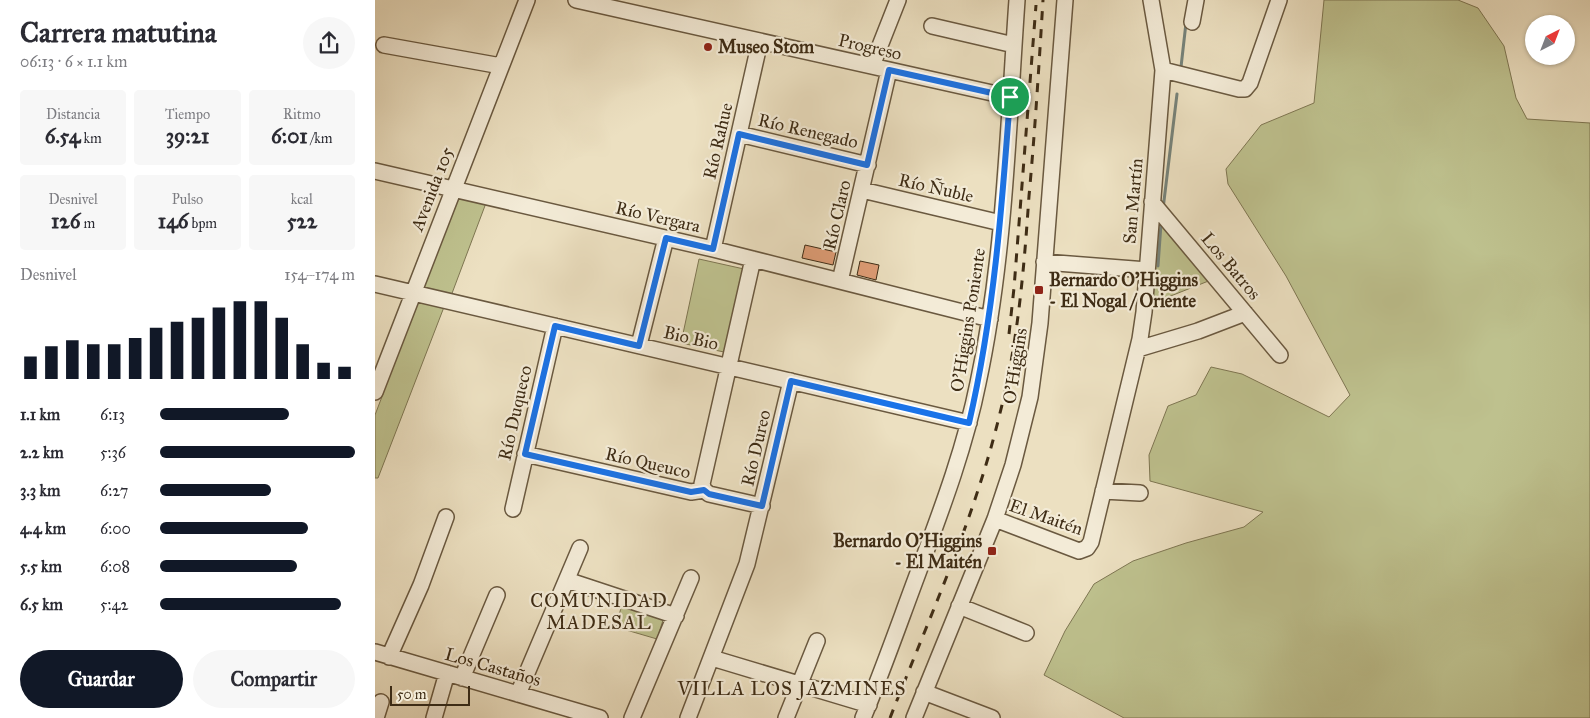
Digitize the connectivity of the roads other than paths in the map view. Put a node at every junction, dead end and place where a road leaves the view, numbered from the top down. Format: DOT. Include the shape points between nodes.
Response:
graph roads {
  1 [pos="527,0"];
  2 [pos="576,0"];
  3 [pos="898,0"];
  4 [pos="1017,0"];
  5 [pos="1065,0"];
  6 [pos="1151,0"];
  7 [pos="1196,0"];
  8 [pos="1279,0"];
  9 [pos="629,6"];
  10 [pos="1192,22"];
  11 [pos="932,26"];
  12 [pos="760,41"];
  13 [pos="384,45"];
  14 [pos="1014,45"];
  15 [pos="501,66"];
  16 [pos="872,66"];
  17 [pos="889,70"];
  18 [pos="1163,70"];
  19 [pos="1010,97"];
  20 [pos="739,134"];
  21 [pos="867,165"];
  22 [pos="375,171"];
  23 [pos="452,189"];
  24 [pos="862,190"];
  25 [pos="1152,202"];
  26 [pos="1001,223"];
  27 [pos="666,238"];
  28 [pos="713,249"];
  29 [pos="753,259"];
  30 [pos="1044,262"];
  31 [pos="1147,270"];
  32 [pos="840,281"];
  33 [pos="375,284"];
  34 [pos="412,292"];
  35 [pos="1245,313"];
  36 [pos="990,320"];
  37 [pos="555,326"];
  38 [pos="639,346"];
  39 [pos="1138,349"];
  40 [pos="1280,355"];
  41 [pos="728,366"];
  42 [pos="791,381"];
  43 [pos="375,392"];
  44 [pos="969,423"];
  45 [pos="525,454"];
  46 [pos="704,490"];
  47 [pos="1103,491"];
  48 [pos="1140,493"];
  49 [pos="762,506"];
  50 [pos="513,508"];
  51 [pos="446,517"];
  52 [pos="995,519"];
  53 [pos="580,548"];
  54 [pos="1085,550"];
  55 [pos="691,578"];
  56 [pos="567,580"];
  57 [pos="497,596"];
  58 [pos="959,606"];
  59 [pos="675,616"];
  60 [pos="1026,633"];
  61 [pos="817,641"];
  62 [pos="382,654"];
  63 [pos="712,658"];
  64 [pos="447,674"];
  65 [pos="462,678"];
  66 [pos="800,685"];
  67 [pos="924,692"];
  68 [pos="519,694"];
  69 [pos="381,702"];
  70 [pos="554,712"];
  71 [pos="866,712"];
  72 [pos="376,718"];
  73 [pos="435,718"];
  74 [pos="600,718"];
  75 [pos="632,718"];
  76 [pos="687,718"];
  77 [pos="786,718"];
  78 [pos="914,718"];
  79 [pos="992,718"];
  1 -- 15 [label="street, Avenida 105"];
  2 -- 9 [label="street, Progreso"];
  3 -- 16 [label="street"];
  4 -- 14 [label="street, O'Higgins Poniente"];
  5 -- 30 [label="street, O'Higgins"];
  6 -- 18 [label="street, San Martín"];
  7 -- 10 [label="street"];
  8 -- 18 [label="street" via="1250,83 1245,89"];
  9 -- 12 [label="street, Progreso"];
  11 -- 14 [label="street"];
  12 -- 16 [label="street, Progreso"];
  12 -- 20 [label="street, Río Rahue"];
  13 -- 15 [label="street"];
  14 -- 19 [label="street, O'Higgins Poniente"];
  15 -- 23 [label="street, Avenida 105"];
  16 -- 17 [label="street, Progreso"];
  17 -- 19 [label="street, Progreso"];
  17 -- 21 [label="street, Río Claro"];
  18 -- 25 [label="street, San Martín"];
  19 -- 26 [label="street, O'Higgins Poniente"];
  20 -- 21 [label="street, Río Renegado"];
  20 -- 28 [label="street, Río Rahue"];
  21 -- 24 [label="street, Río Claro"];
  22 -- 23 [label="street, Río Vergara"];
  23 -- 27 [label="street, Río Vergara"];
  23 -- 34 [label="street, Avenida 105"];
  24 -- 26 [label="street, Río Ñuble"];
  24 -- 32 [label="street, Río Claro"];
  25 -- 31 [label="street, San Martín"];
  25 -- 35 [label="street, Los Batros"];
  26 -- 36 [label="street, O'Higgins Poniente"];
  27 -- 28 [label="street, Río Vergara"];
  27 -- 38 [label="street"];
  28 -- 29 [label="street, Río Vergara"];
  29 -- 32 [label="street, Río Vergara"];
  29 -- 41 [label="street"];
  30 -- 31 [label="street"];
  30 -- 52 [label="street, O'Higgins" via="1034,377 1013,465"];
  31 -- 39 [label="street, San Martín"];
  32 -- 36 [label="street, Río Vergara"];
  33 -- 34 [label="street, Bio Bio"];
  34 -- 37 [label="street, Bio Bio"];
  34 -- 43 [label="street, Avenida 105"];
  35 -- 39 [label="street"];
  35 -- 40 [label="street, Los Batros"];
  36 -- 44 [label="street, O'Higgins Poniente"];
  37 -- 38 [label="street, Bio Bio"];
  37 -- 45 [label="street, Río Duqueco"];
  38 -- 41 [label="street, Bio Bio"];
  39 -- 47 [label="street, San Martín"];
  41 -- 42 [label="street, Bio Bio"];
  41 -- 46 [label="street" via="702,484"];
  42 -- 44 [label="street, Bio Bio"];
  42 -- 49 [label="street, Río Dureo"];
  44 -- 71 [label="street, O'Higgins Poniente" via="933,533"];
  45 -- 46 [label="street, Río Queuco" via="691,492"];
  45 -- 50 [label="street, Río Duqueco"];
  46 -- 49 [label="street, Río Queuco" via="709,494"];
  47 -- 48 [label="street"];
  47 -- 54 [label="street, San Martín" via="1091,542"];
  49 -- 63 [label="street, Río Dureo" via="741,582"];
  51 -- 62 [label="street" via="421,585"];
  52 -- 54 [label="street, El Maitén" via="1077,550"];
  52 -- 58 [label="street, O'Higgins"];
  53 -- 56 [label="street"];
  55 -- 59 [label="street"];
  56 -- 59 [label="street"];
  56 -- 68 [label="street"];
  57 -- 65 [label="street"];
  58 -- 60 [label="street"];
  58 -- 67 [label="street, O'Higgins"];
  59 -- 75 [label="street"];
  61 -- 66 [label="street"];
  62 -- 64 [label="street, Los Castaños"];
  63 -- 66 [label="street"];
  63 -- 76 [label="street, Río Dureo"];
  64 -- 65 [label="street, Los Castaños"];
  64 -- 73 [label="street"];
  65 -- 68 [label="street, Los Castaños"];
  66 -- 71 [label="street"];
  66 -- 77 [label="street"];
  67 -- 78 [label="street, O'Higgins"];
  67 -- 79 [label="street"];
  68 -- 70 [label="street, Los Castaños"];
  69 -- 72 [label="street"];
  70 -- 74 [label="street, Los Castaños"];
}
